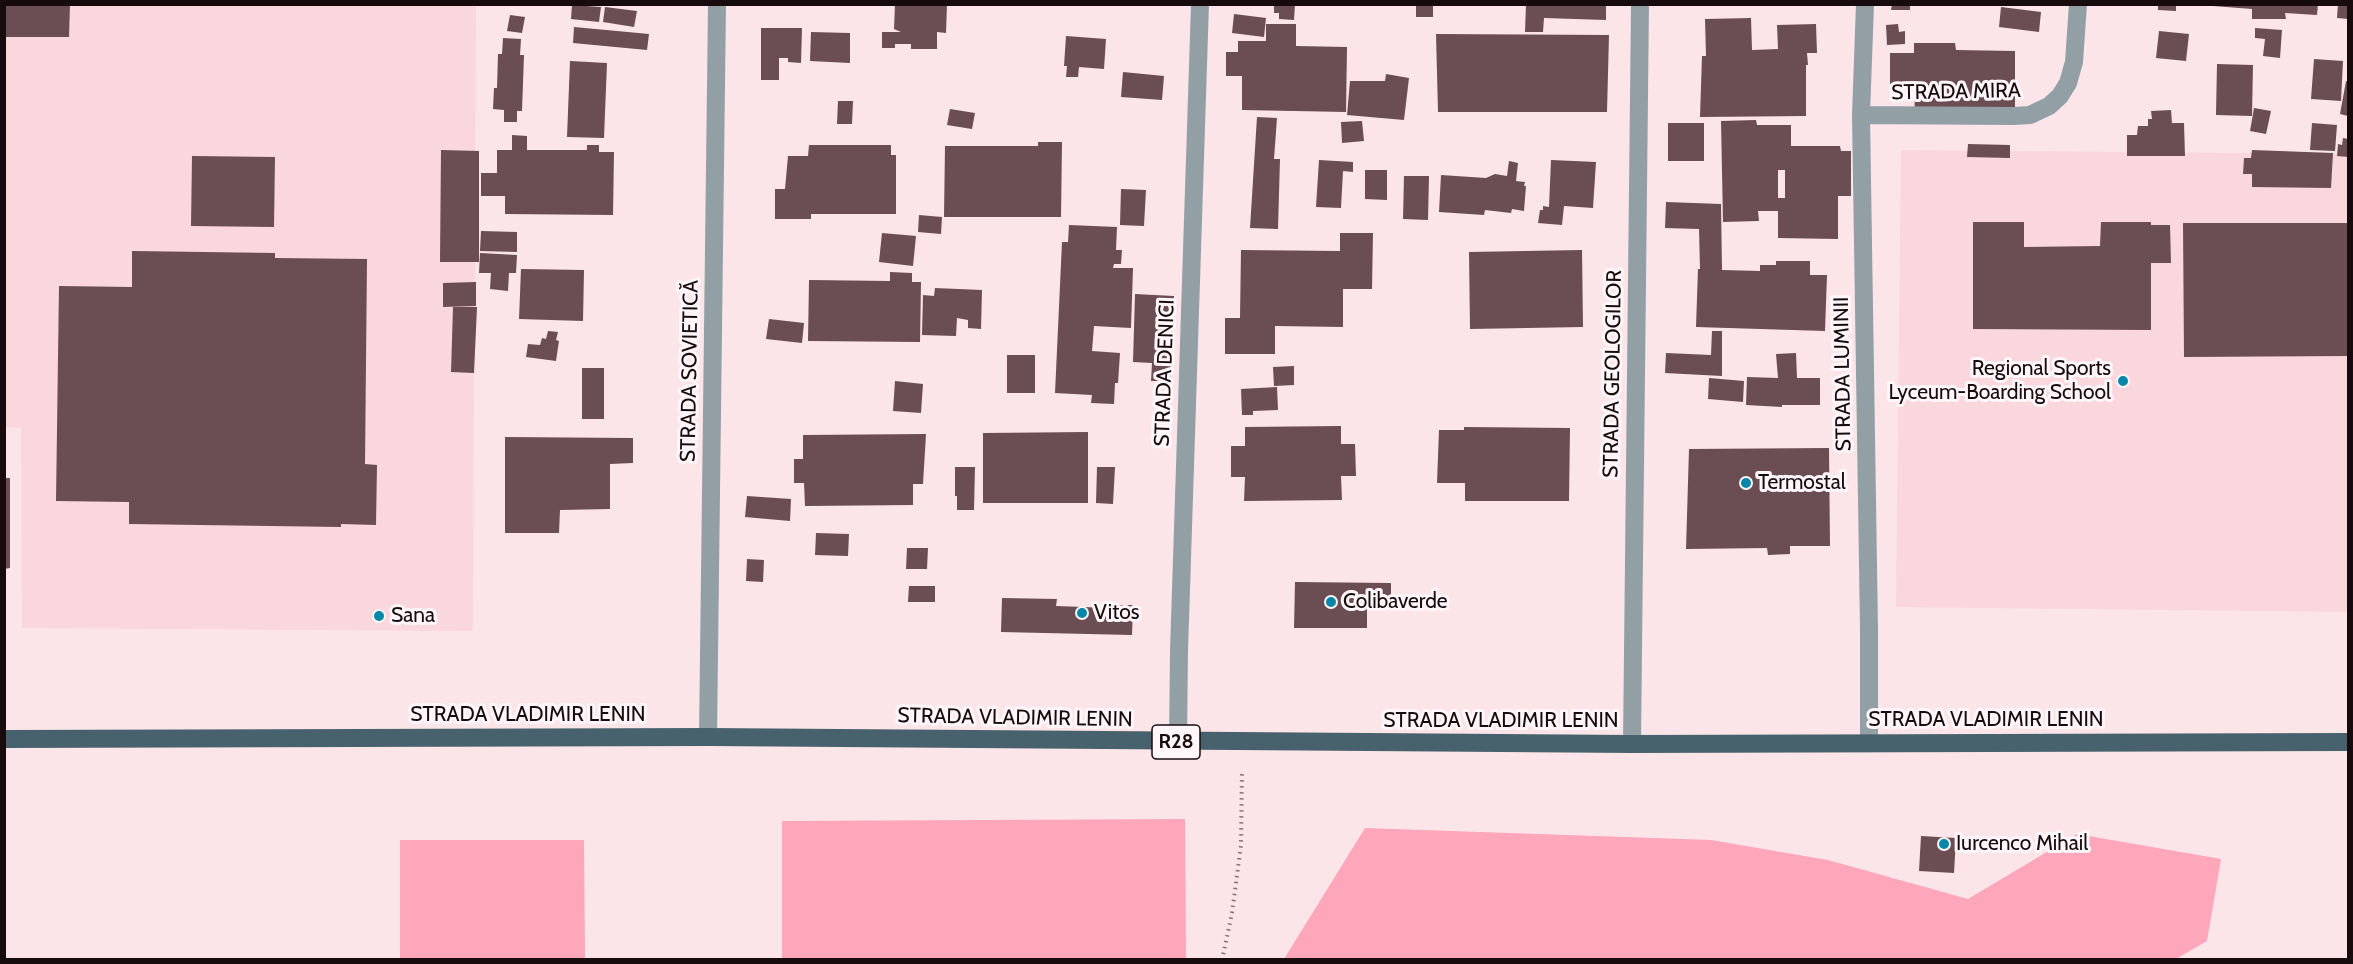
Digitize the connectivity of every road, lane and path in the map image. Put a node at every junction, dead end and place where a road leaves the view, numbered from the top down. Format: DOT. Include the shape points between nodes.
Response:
graph roads {
  1 [pos="717,4"];
  2 [pos="1200,4"];
  3 [pos="1640,4"];
  4 [pos="1865,4"];
  5 [pos="2078,4"];
  6 [pos="1861,115"];
  7 [pos="708,737"];
  8 [pos="4,739"];
  9 [pos="1178,742"];
  10 [pos="2349,742"];
  11 [pos="1242,743"];
  12 [pos="1869,743"];
  13 [pos="1632,744"];
  14 [pos="1222,960"];
  1 -- 7 [label="street, STRADA SOVIETICĂ"];
  2 -- 9 [label="street, STRADA DENICI"];
  3 -- 13 [label="street, STRADA GEOLOGILOR"];
  4 -- 6 [label="street, STRADA LUMINII"];
  5 -- 6 [label="street, STRADA MIRA" via="2074,62 2068,83 2049,106 2030,115 2014,116"];
  6 -- 12 [label="street, STRADA LUMINII"];
  7 -- 8 [label="main road, STRADA VLADIMIR LENIN / R28"];
  7 -- 9 [label="main road, STRADA VLADIMIR LENIN / R28"];
  9 -- 11 [label="main road, STRADA VLADIMIR LENIN / R28"];
  10 -- 12 [label="main road, STRADA VLADIMIR LENIN / R28"];
  11 -- 13 [label="main road, STRADA VLADIMIR LENIN / R28"];
  11 -- 14 [label="path" via="1240,844"];
  12 -- 13 [label="main road, STRADA VLADIMIR LENIN / R28"];
}
